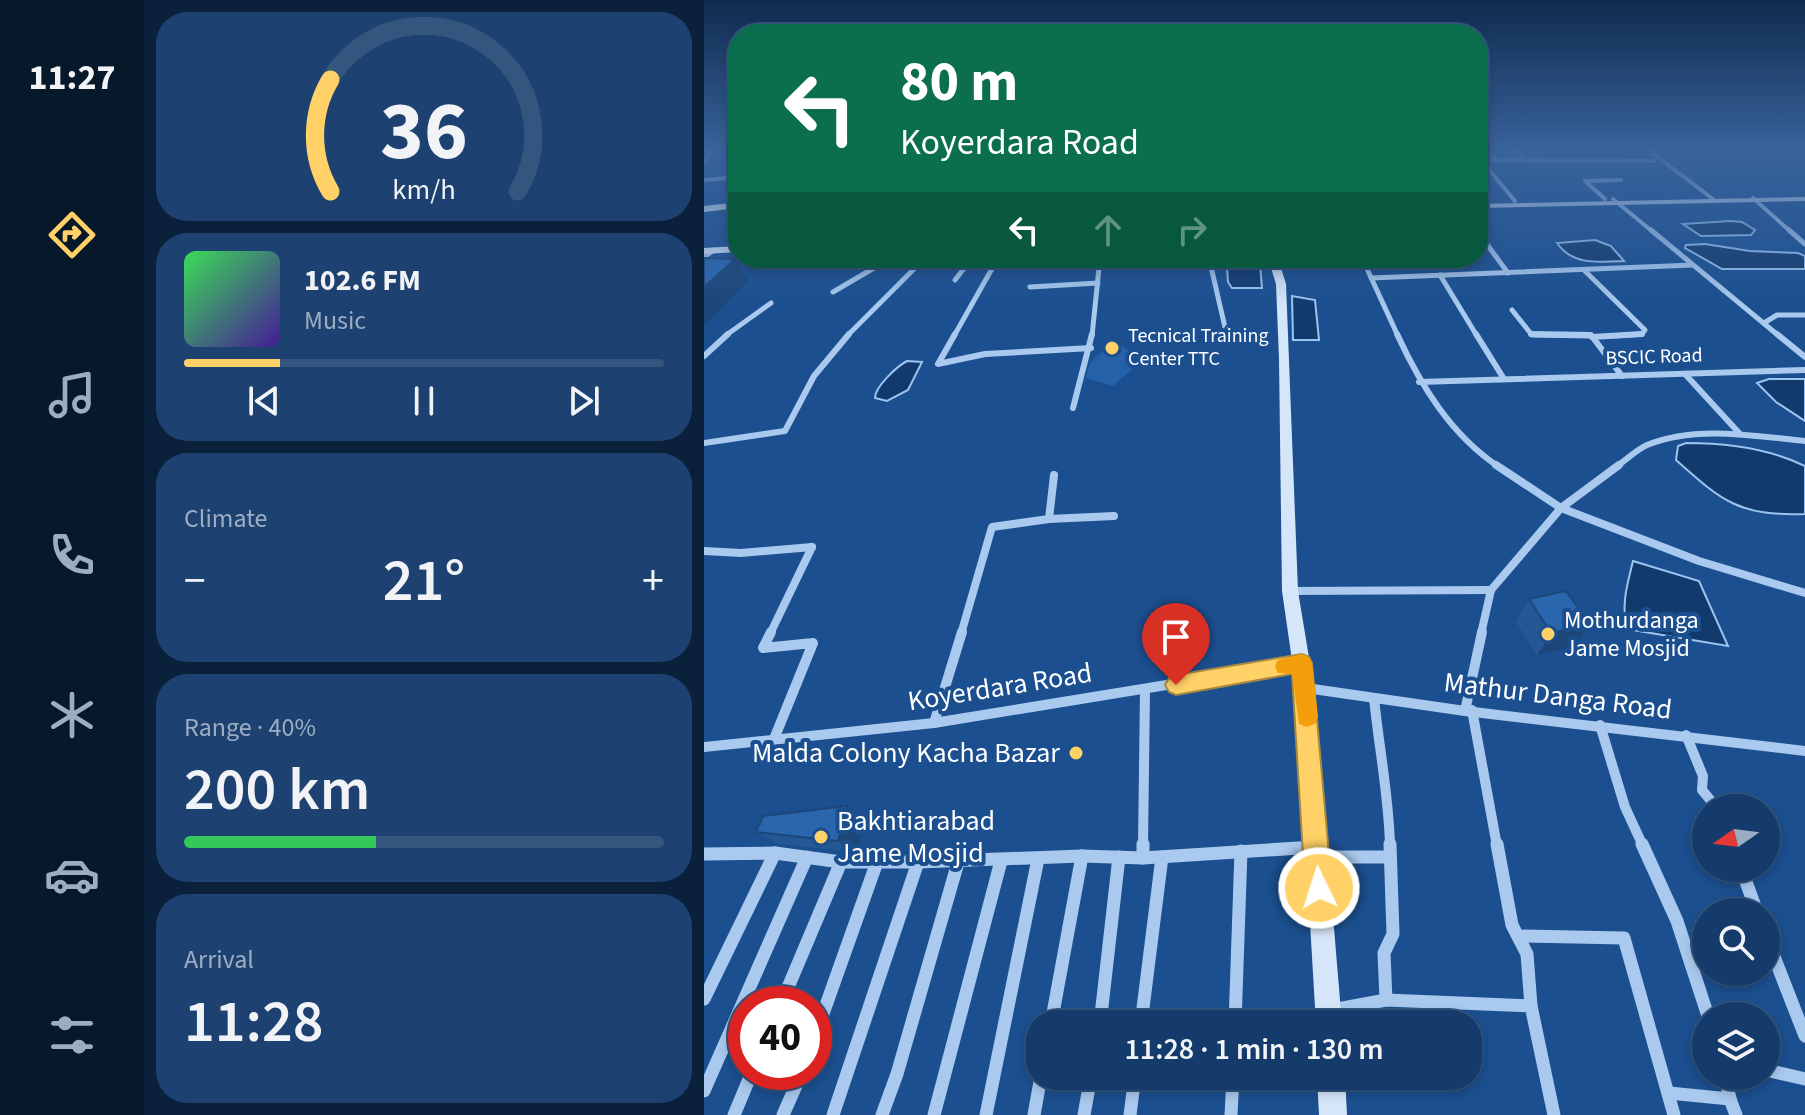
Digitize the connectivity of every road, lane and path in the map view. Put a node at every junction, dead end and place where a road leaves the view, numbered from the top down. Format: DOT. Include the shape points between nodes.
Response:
graph roads {
  1 [pos="1515,201"];
  2 [pos="1577,201"];
  3 [pos="1613,201"];
  4 [pos="1756,201"];
  5 [pos="1488,203"];
  6 [pos="1488,204"];
  7 [pos="728,208"];
  8 [pos="704,211"];
  9 [pos="1805,244"];
  10 [pos="1488,246"];
  11 [pos="728,252"];
  12 [pos="707,253"];
  13 [pos="1693,265"];
  14 [pos="874,268"];
  15 [pos="915,268"];
  16 [pos="964,268"];
  17 [pos="992,268"];
  18 [pos="1099,268"];
  19 [pos="1211,268"];
  20 [pos="1276,268"];
  21 [pos="1367,268"];
  22 [pos="1584,270"];
  23 [pos="1508,273"];
  24 [pos="1440,275"];
  25 [pos="1371,278"];
  26 [pos="955,280"];
  27 [pos="1098,283"];
  28 [pos="1030,287"];
  29 [pos="833,292"];
  30 [pos="771,303"];
  31 [pos="1512,310"];
  32 [pos="1805,315"];
  33 [pos="1764,323"];
  34 [pos="1592,337"];
  35 [pos="1228,341"];
  36 [pos="1091,348"];
  37 [pos="704,356"];
  38 [pos="1805,357"];
  39 [pos="1805,370"];
  40 [pos="1685,374"];
  41 [pos="1622,376"];
  42 [pos="1504,379"];
  43 [pos="1419,382"];
  44 [pos="1073,408"];
  45 [pos="1740,434"];
  46 [pos="1805,441"];
  47 [pos="704,443"];
  48 [pos="1054,475"];
  49 [pos="1561,508"];
  50 [pos="1114,516"];
  51 [pos="1049,519"];
  52 [pos="704,551"];
  53 [pos="1491,590"];
  54 [pos="1290,591"];
  55 [pos="1805,593"];
  56 [pos="1302,663"];
  57 [pos="1305,688"];
  58 [pos="1145,690"];
  59 [pos="1374,698"];
  60 [pos="1468,710"];
  61 [pos="934,723"];
  62 [pos="1600,725"];
  63 [pos="1686,735"];
  64 [pos="774,739"];
  65 [pos="704,747"];
  66 [pos="1805,751"];
  67 [pos="1704,794"];
  68 [pos="1241,851"];
  69 [pos="1316,852"];
  70 [pos="775,853"];
  71 [pos="706,856"];
  72 [pos="1082,856"];
  73 [pos="807,857"];
  74 [pos="1119,857"];
  75 [pos="1162,857"];
  76 [pos="1389,857"];
  77 [pos="1143,858"];
  78 [pos="959,859"];
  79 [pos="1038,859"];
  80 [pos="1001,861"];
  81 [pos="841,862"];
  82 [pos="877,862"];
  83 [pos="918,862"];
  84 [pos="1524,936"];
  85 [pos="1780,972"];
  86 [pos="789,986"];
  87 [pos="832,988"];
  88 [pos="704,999"];
  89 [pos="1386,1000"];
  90 [pos="1703,1002"];
  91 [pos="1531,1006"];
  92 [pos="1054,1010"];
  93 [pos="1102,1010"];
  94 [pos="1143,1010"];
  95 [pos="1235,1010"];
  96 [pos="1328,1010"];
  97 [pos="1352,1010"];
  98 [pos="1805,1036"];
  99 [pos="1780,1073"];
  100 [pos="1805,1079"];
  101 [pos="744,1090"];
  102 [pos="794,1090"];
  103 [pos="1038,1090"];
  104 [pos="1088,1090"];
  105 [pos="1133,1090"];
  106 [pos="1232,1090"];
  107 [pos="1332,1090"];
  108 [pos="1728,1090"];
  109 [pos="704,1091"];
  110 [pos="1669,1093"];
  111 [pos="1730,1099"];
  112 [pos="734,1115"];
  113 [pos="783,1115"];
  114 [pos="833,1115"];
  115 [pos="882,1115"];
  116 [pos="934,1115"];
  117 [pos="986,1115"];
  118 [pos="1034,1115"];
  119 [pos="1084,1115"];
  120 [pos="1130,1115"];
  121 [pos="1231,1115"];
  122 [pos="1333,1115"];
  123 [pos="1554,1115"];
  124 [pos="1674,1115"];
  125 [pos="1736,1115"];
  1 -- 5 [label="main road"];
  2 -- 6 [label="main road"];
  3 -- 13 [label="street"];
  4 -- 9 [label="street"];
  7 -- 8 [label="main road"];
  10 -- 23 [label="street"];
  11 -- 12 [label="main road"];
  13 -- 22 [label="street"];
  13 -- 33 [label="street"];
  14 -- 29 [label="street"];
  15 -- 47 [label="street" via="821,362 785,431"];
  16 -- 26 [label="street"];
  17 -- 36 [label="street" via="938,364 985,354"];
  18 -- 27 [label="street"];
  19 -- 35 [label="street"];
  20 -- 54 [label="main road" via="1285,359"];
  21 -- 25 [label="street"];
  22 -- 23 [label="street"];
  22 -- 34 [label="street" via="1645,330"];
  23 -- 24 [label="street"];
  24 -- 25 [label="street"];
  24 -- 42 [label="street"];
  25 -- 43 [label="street"];
  27 -- 28 [label="street"];
  27 -- 36 [label="street"];
  30 -- 37 [label="street"];
  31 -- 34 [label="street" via="1532,335"];
  32 -- 33 [label="street" via="1777,315"];
  33 -- 38 [label="street"];
  34 -- 41 [label="street"];
  36 -- 44 [label="street"];
  39 -- 40 [label="street, BSCIC Road"];
  40 -- 41 [label="street, BSCIC Road"];
  40 -- 45 [label="street"];
  41 -- 42 [label="street, BSCIC Road"];
  42 -- 43 [label="street, BSCIC Road"];
  43 -- 49 [label="street" via="1472,449"];
  45 -- 46 [label="street"];
  45 -- 49 [label="street" via="1681,435 1645,446"];
  48 -- 51 [label="street"];
  49 -- 53 [label="street"];
  49 -- 55 [label="street" via="1699,561"];
  50 -- 51 [label="street"];
  51 -- 61 [label="street" via="992,527"];
  52 -- 64 [label="street" via="812,547 763,648 813,643"];
  53 -- 54 [label="street"];
  53 -- 60 [label="street"];
  54 -- 56 [label="main road"];
  56 -- 57 [label="main road"];
  56 -- 58 [label="street, Koyerdara Road"];
  57 -- 59 [label="street, Mathur Danga Road"];
  57 -- 69 [label="main road"];
  58 -- 61 [label="street, Koyerdara Road"];
  58 -- 77 [label="street"];
  59 -- 60 [label="street, Mathur Danga Road"];
  59 -- 76 [label="street" via="1389,806"];
  60 -- 62 [label="street, Mathur Danga Road"];
  60 -- 84 [label="street" via="1512,925"];
  61 -- 64 [label="street, Koyerdara Road"];
  62 -- 63 [label="street, Mathur Danga Road"];
  62 -- 90 [label="street" via="1625,807 1677,921"];
  63 -- 66 [label="street, Mathur Danga Road"];
  63 -- 67 [label="street" via="1703,776"];
  64 -- 65 [label="street, Koyerdara Road"];
  68 -- 69 [label="street"];
  68 -- 75 [label="street"];
  68 -- 95 [label="street"];
  69 -- 76 [label="street"];
  69 -- 96 [label="main road"];
  70 -- 71 [label="street"];
  70 -- 73 [label="street"];
  70 -- 88 [label="street"];
  72 -- 74 [label="street"];
  72 -- 79 [label="street"];
  72 -- 92 [label="street"];
  73 -- 81 [label="street"];
  73 -- 109 [label="street"];
  74 -- 77 [label="street"];
  74 -- 93 [label="street"];
  75 -- 77 [label="street"];
  75 -- 94 [label="street"];
  76 -- 89 [label="street" via="1393,934 1384,953"];
  78 -- 80 [label="street"];
  78 -- 83 [label="street"];
  78 -- 115 [label="street"];
  79 -- 80 [label="street"];
  79 -- 117 [label="street"];
  80 -- 116 [label="street"];
  81 -- 82 [label="street"];
  81 -- 86 [label="street"];
  82 -- 83 [label="street"];
  82 -- 87 [label="street"];
  83 -- 114 [label="street"];
  84 -- 91 [label="street"];
  84 -- 110 [label="street" via="1624,938"];
  85 -- 98 [label="street"];
  89 -- 91 [label="street"];
  89 -- 97 [label="street"];
  91 -- 123 [label="street"];
  99 -- 100 [label="street"];
  101 -- 112 [label="street"];
  102 -- 113 [label="street"];
  103 -- 118 [label="street"];
  104 -- 119 [label="street"];
  105 -- 120 [label="street"];
  106 -- 121 [label="street"];
  107 -- 122 [label="main road"];
  108 -- 111 [label="street"];
  110 -- 111 [label="street"];
  110 -- 124 [label="street"];
  111 -- 125 [label="street"];
}
